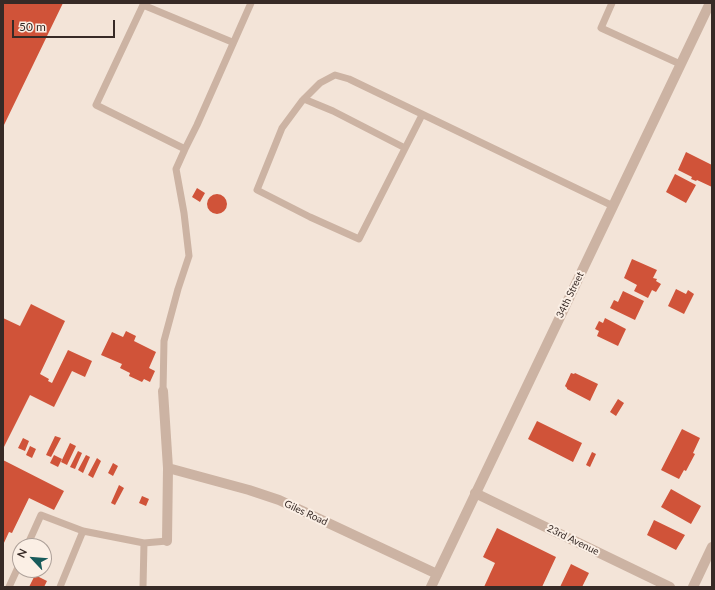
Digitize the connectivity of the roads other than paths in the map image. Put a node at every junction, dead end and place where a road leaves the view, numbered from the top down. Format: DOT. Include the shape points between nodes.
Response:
graph roads {
  1 [pos="250,3"];
  2 [pos="612,3"];
  3 [pos="710,3"];
  4 [pos="232,42"];
  5 [pos="680,64"];
  6 [pos="304,99"];
  7 [pos="422,115"];
  8 [pos="405,148"];
  9 [pos="185,150"];
  10 [pos="613,206"];
  11 [pos="163,391"];
  12 [pos="168,468"];
  13 [pos="476,493"];
  14 [pos="83,531"];
  15 [pos="31,538"];
  16 [pos="167,541"];
  17 [pos="144,543"];
  18 [pos="712,547"];
  19 [pos="437,574"];
  20 [pos="60,587"];
  21 [pos="143,587"];
  22 [pos="431,587"];
  23 [pos="670,587"];
  24 [pos="693,587"];
  1 -- 4 [label="lane"];
  2 -- 5 [label="lane" via="601,28"];
  3 -- 5 [label="street, 34th Street"];
  4 -- 9 [label="lane"];
  4 -- 9 [label="lane" via="144,5 96,105"];
  5 -- 10 [label="street, 34th Street"];
  6 -- 7 [label="lane" via="320,83 334,75 348,79"];
  6 -- 8 [label="lane"];
  6 -- 8 [label="lane" via="282,128 257,190 310,217 359,239"];
  7 -- 8 [label="lane"];
  7 -- 10 [label="lane"];
  9 -- 11 [label="lane" via="176,169 189,256 164,341"];
  10 -- 13 [label="street, 34th Street"];
  11 -- 12 [label="street"];
  12 -- 16 [label="street"];
  12 -- 19 [label="street, Giles Road" via="279,500"];
  13 -- 19 [label="street, 34th Street"];
  13 -- 23 [label="street, 23rd Avenue"];
  14 -- 15 [label="lane" via="41,515"];
  14 -- 17 [label="lane"];
  14 -- 20 [label="lane"];
  16 -- 17 [label="lane"];
  17 -- 21 [label="lane"];
  18 -- 24 [label="street"];
  19 -- 22 [label="street, 34th Street"];
}
